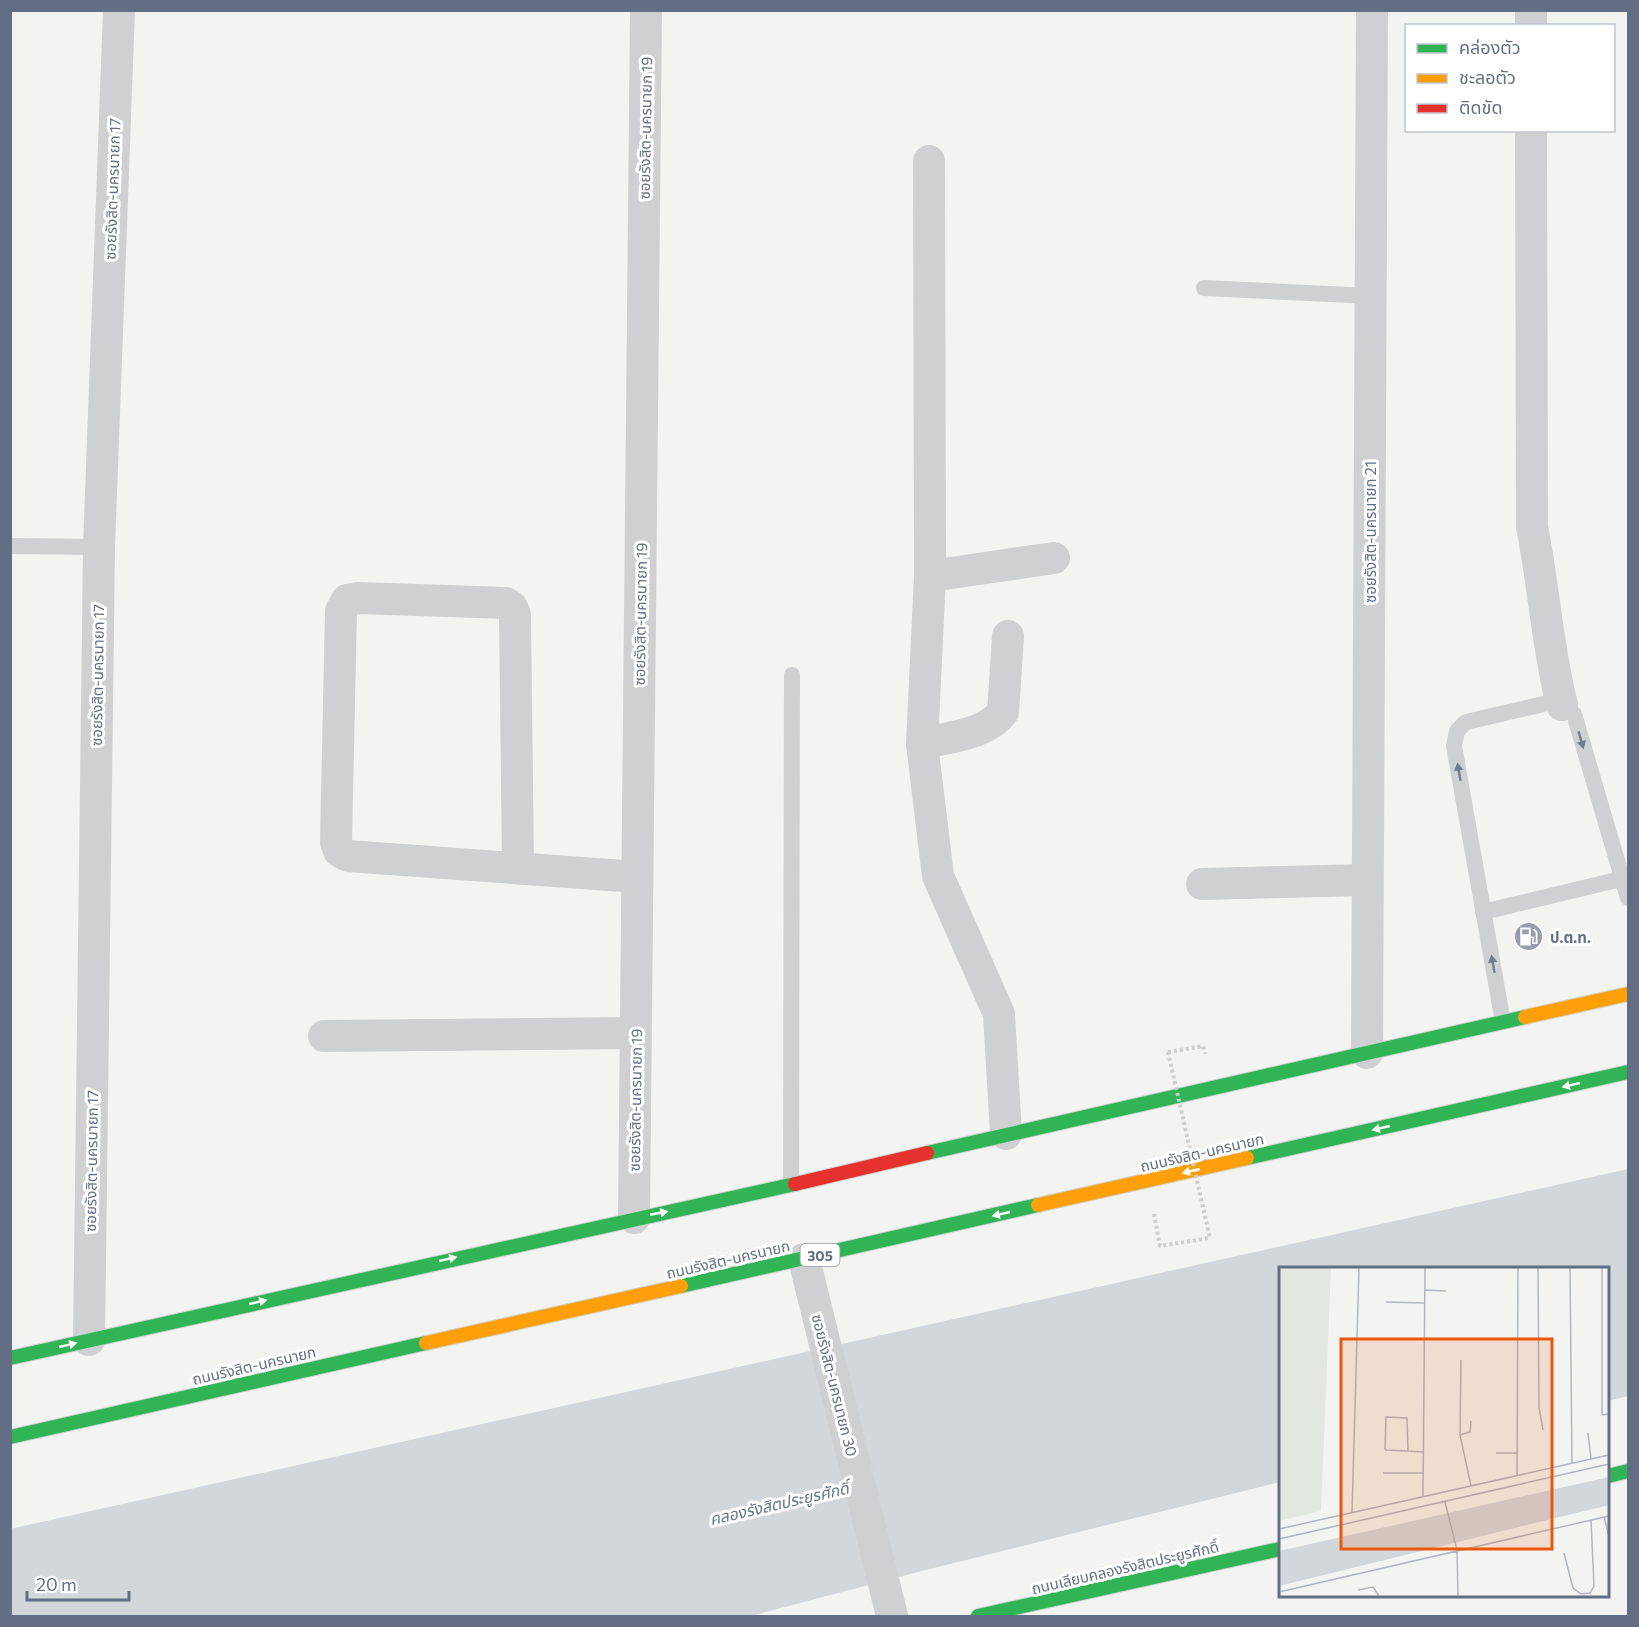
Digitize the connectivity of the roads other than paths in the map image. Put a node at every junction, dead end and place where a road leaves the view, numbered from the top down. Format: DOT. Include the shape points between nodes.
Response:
graph roads {
  1 [pos="119,10"];
  2 [pos="646,10"];
  3 [pos="1372,10"];
  4 [pos="1531,132"];
  5 [pos="929,161"];
  6 [pos="1204,288"];
  7 [pos="1372,296"];
  8 [pos="10,546"];
  9 [pos="99,547"];
  10 [pos="1054,558"];
  11 [pos="930,576"];
  12 [pos="1008,636"];
  13 [pos="792,675"];
  14 [pos="1562,705"];
  15 [pos="922,744"];
  16 [pos="518,868"];
  17 [pos="637,877"];
  18 [pos="1621,879"];
  19 [pos="1367,880"];
  20 [pos="1202,884"];
  21 [pos="1629,898"];
  22 [pos="1483,912"];
  23 [pos="1629,994"];
  24 [pos="1503,1022"];
  25 [pos="635,1033"];
  26 [pos="324,1036"];
  27 [pos="1367,1053"];
  28 [pos="1629,1072"];
  29 [pos="1006,1134"];
  30 [pos="791,1183"];
  31 [pos="634,1218"];
  32 [pos="804,1258"];
  33 [pos="89,1340"];
  34 [pos="10,1358"];
  35 [pos="10,1437"];
  36 [pos="1629,1471"];
  37 [pos="1609,1476"];
  38 [pos="1279,1549"];
  39 [pos="890,1611"];
  40 [pos="978,1617"];
  1 -- 9 [label="street, ซอยรังสิต-นครนายก 17"];
  2 -- 17 [label="street, ซอยรังสิต-นครนายก 19"];
  3 -- 7 [label="street, ซอยรังสิต-นครนายก 21"];
  4 -- 14 [label="street" via="1532,527 1543,581 1551,661"];
  5 -- 11 [label="street"];
  6 -- 7 [label="lane"];
  7 -- 19 [label="street, ซอยรังสิต-นครนายก 21"];
  8 -- 9 [label="lane"];
  9 -- 33 [label="street, ซอยรังสิต-นครนายก 17"];
  10 -- 11 [label="street"];
  11 -- 15 [label="street"];
  12 -- 15 [label="street" via="1003,712 997,721 985,728"];
  13 -- 30 [label="lane"];
  14 -- 18 [label="lane, one-way" via="1574,714"];
  22 -- 14 [label="lane, one-way" via="1454,746 1457,731 1466,722 1548,703"];
  15 -- 29 [label="street" via="938,876 999,1014"];
  16 -- 16 [label="street" via="512,607 506,603 347,600 340,611 336,842 339,851 348,856"];
  16 -- 17 [label="street"];
  17 -- 25 [label="street, ซอยรังสิต-นครนายก 19"];
  18 -- 21 [label="lane"];
  18 -- 22 [label="lane"];
  19 -- 20 [label="street"];
  19 -- 27 [label="street, ซอยรังสิต-นครนายก 21"];
  24 -- 22 [label="lane, one-way"];
  23 -- 24 [label="main road"];
  24 -- 27 [label="main road"];
  25 -- 26 [label="street"];
  25 -- 31 [label="street, ซอยรังสิต-นครนายก 19"];
  27 -- 29 [label="main road"];
  28 -- 32 [label="main road, ถนนรังสิต-นครนายก / 305, one-way"];
  29 -- 30 [label="main road"];
  31 -- 30 [label="main road, one-way"];
  33 -- 31 [label="main road, one-way"];
  32 -- 35 [label="main road, ถนนรังสิต-นครนายก / 305"];
  32 -- 39 [label="street, ซอยรังสิต-นครนายก 30"];
  34 -- 33 [label="main road, one-way"];
  36 -- 37 [label="main road"];
  38 -- 40 [label="main road, ถนนเลียบคลองรังสิตประยูรศักดิ์"];
}
